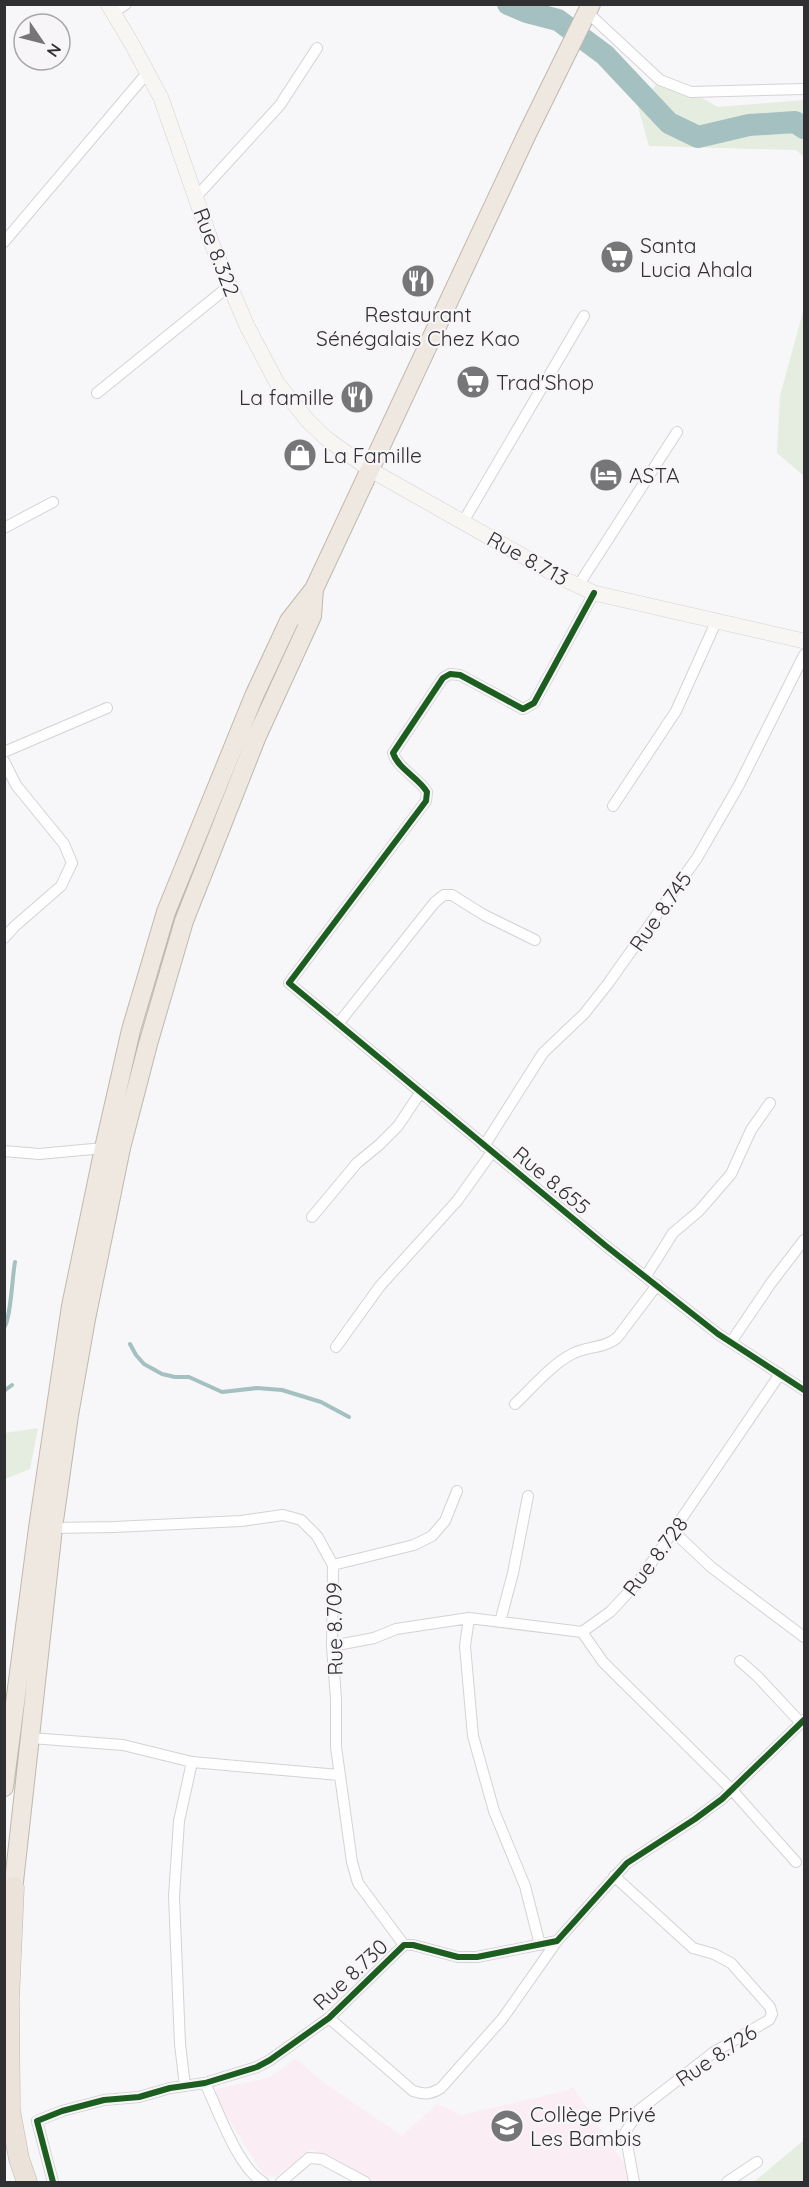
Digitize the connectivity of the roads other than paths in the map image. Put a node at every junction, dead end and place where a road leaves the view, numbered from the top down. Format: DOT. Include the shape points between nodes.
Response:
graph roads {
  1 [pos="116,7"];
  2 [pos="589,8"];
  3 [pos="316,48"];
  4 [pos="148,72"];
  5 [pos="804,89"];
  6 [pos="196,197"];
  7 [pos="4,242"];
  8 [pos="230,286"];
  9 [pos="584,316"];
  10 [pos="97,393"];
  11 [pos="676,432"];
  12 [pos="369,469"];
  13 [pos="53,501"];
  14 [pos="463,522"];
  15 [pos="4,528"];
  16 [pos="578,586"];
  17 [pos="315,589"];
  18 [pos="594,593"];
  19 [pos="716,622"];
  20 [pos="804,641"];
  21 [pos="804,656"];
  22 [pos="107,708"];
  23 [pos="4,752"];
  24 [pos="4,761"];
  25 [pos="613,806"];
  26 [pos="4,938"];
  27 [pos="535,940"];
  28 [pos="338,1024"];
  29 [pos="420,1093"];
  30 [pos="770,1103"];
  31 [pos="104,1148"];
  32 [pos="488,1149"];
  33 [pos="4,1151"];
  34 [pos="312,1217"];
  35 [pos="804,1240"];
  36 [pos="646,1276"];
  37 [pos="657,1285"];
  38 [pos="731,1342"];
  39 [pos="336,1347"];
  40 [pos="780,1374"];
  41 [pos="804,1390"];
  42 [pos="515,1404"];
  43 [pos="457,1491"];
  44 [pos="528,1496"];
  45 [pos="53,1528"];
  46 [pos="674,1532"];
  47 [pos="333,1565"];
  48 [pos="469,1618"];
  49 [pos="500,1622"];
  50 [pos="582,1632"];
  51 [pos="804,1637"];
  52 [pos="332,1646"];
  53 [pos="740,1661"];
  54 [pos="803,1721"];
  55 [pos="31,1738"];
  56 [pos="7,1747"];
  57 [pos="192,1762"];
  58 [pos="339,1775"];
  59 [pos="4,1787"];
  60 [pos="732,1790"];
  61 [pos="796,1862"];
  62 [pos="614,1876"];
  63 [pos="14,1887"];
  64 [pos="556,1941"];
  65 [pos="404,1945"];
  66 [pos="540,1945"];
  67 [pos="4,1963"];
  68 [pos="329,2018"];
  69 [pos="205,2083"];
  70 [pos="185,2086"];
  71 [pos="757,2162"];
  72 [pos="27,2182"];
  73 [pos="53,2182"];
  74 [pos="263,2182"];
  75 [pos="281,2182"];
  76 [pos="365,2182"];
  77 [pos="634,2182"];
  78 [pos="727,2182"];
  1 -- 4 [label="main road, Rue 8.322"];
  2 -- 5 [label="street" via="660,80 676,88 691,92"];
  2 -- 12 [label="highway"];
  3 -- 6 [label="street" via="280,105"];
  4 -- 6 [label="main road, Rue 8.322"];
  4 -- 7 [label="street"];
  6 -- 8 [label="main road, Rue 8.322"];
  8 -- 10 [label="street"];
  8 -- 12 [label="main road, Rue 8.322" via="277,383 327,439"];
  9 -- 14 [label="street"];
  11 -- 16 [label="street"];
  12 -- 14 [label="main road, Rue 8.713"];
  12 -- 17 [label="highway"];
  13 -- 15 [label="street"];
  14 -- 16 [label="main road, Rue 8.713"];
  16 -- 18 [label="main road, Rue 8.713"];
  17 -- 31 [label="highway" via="289,621 264,674 166,912 131,1030"];
  17 -- 45 [label="highway" via="312,616 257,736 184,921 148,1044 86,1319"];
  18 -- 19 [label="main road, Rue 8.713"];
  18 -- 28 [label="street, Rue 8.655" via="529,707 523,709 450,674 443,678 393,753 428,792 426,801 289,983"];
  19 -- 20 [label="main road, Rue 8.713"];
  19 -- 25 [label="street" via="676,711"];
  21 -- 32 [label="street, Rue 8.745" via="740,785 698,858 584,1014 543,1053"];
  22 -- 23 [label="street"];
  24 -- 26 [label="street" via="16,785 64,844 72,863 61,886"];
  27 -- 28 [label="street" via="452,895 444,895"];
  28 -- 29 [label="street, Rue 8.655"];
  29 -- 32 [label="street, Rue 8.655"];
  29 -- 34 [label="street" via="398,1126 357,1163"];
  30 -- 36 [label="street" via="751,1130 731,1174 699,1212 673,1233"];
  31 -- 33 [label="street" via="39,1154"];
  31 -- 56 [label="highway" via="71,1306"];
  32 -- 36 [label="street, Rue 8.655"];
  32 -- 39 [label="street, Rue 8.745" via="457,1201 380,1286"];
  35 -- 38 [label="street"];
  36 -- 37 [label="street, Rue 8.655"];
  37 -- 38 [label="street, Rue 8.655"];
  37 -- 42 [label="street" via="609,1344 573,1353"];
  38 -- 40 [label="street, Rue 8.655"];
  40 -- 41 [label="street, Rue 8.655"];
  40 -- 46 [label="street, Rue 8.728"];
  43 -- 47 [label="street" via="445,1521 432,1536 414,1545"];
  44 -- 49 [label="street"];
  45 -- 47 [label="street, Rue 8.709" via="241,1521 284,1515 301,1520 317,1536"];
  45 -- 55 [label="highway"];
  46 -- 50 [label="street, Rue 8.728" via="639,1581 610,1612"];
  46 -- 51 [label="street" via="711,1567"];
  47 -- 52 [label="street, Rue 8.709"];
  48 -- 49 [label="street"];
  48 -- 52 [label="street" via="396,1629 374,1638"];
  48 -- 66 [label="street" via="465,1646 473,1736 494,1811 525,1886"];
  49 -- 50 [label="street"];
  50 -- 60 [label="street" via="603,1662"];
  52 -- 58 [label="street, Rue 8.709"];
  53 -- 54 [label="street"];
  54 -- 60 [label="street"];
  55 -- 57 [label="street" via="123,1745"];
  55 -- 63 [label="highway"];
  56 -- 59 [label="highway"];
  57 -- 58 [label="street"];
  57 -- 70 [label="street" via="179,1821 174,1896"];
  58 -- 65 [label="street, Rue 8.709" via="358,1883"];
  60 -- 61 [label="street"];
  60 -- 62 [label="street"];
  62 -- 64 [label="street"];
  62 -- 77 [label="street, Rue 8.726" via="693,1948 731,1963 772,2014 770,2020 714,2052 639,2110 625,2133"];
  63 -- 67 [label="highway"];
  63 -- 72 [label="highway" via="10,2110"];
  64 -- 66 [label="street, Rue 8.730"];
  64 -- 68 [label="street" via="503,2018 441,2088 431,2094 413,2091"];
  65 -- 66 [label="street, Rue 8.730" via="458,1957"];
  65 -- 68 [label="street, Rue 8.730"];
  68 -- 69 [label="street, Rue 8.730" via="257,2067"];
  69 -- 70 [label="street, Rue 8.730"];
  69 -- 74 [label="street" via="251,2174"];
  70 -- 73 [label="street, Rue 8.730" via="139,2097 104,2100 37,2121"];
  71 -- 78 [label="street"];
  75 -- 76 [label="street" via="315,2157"];
}
